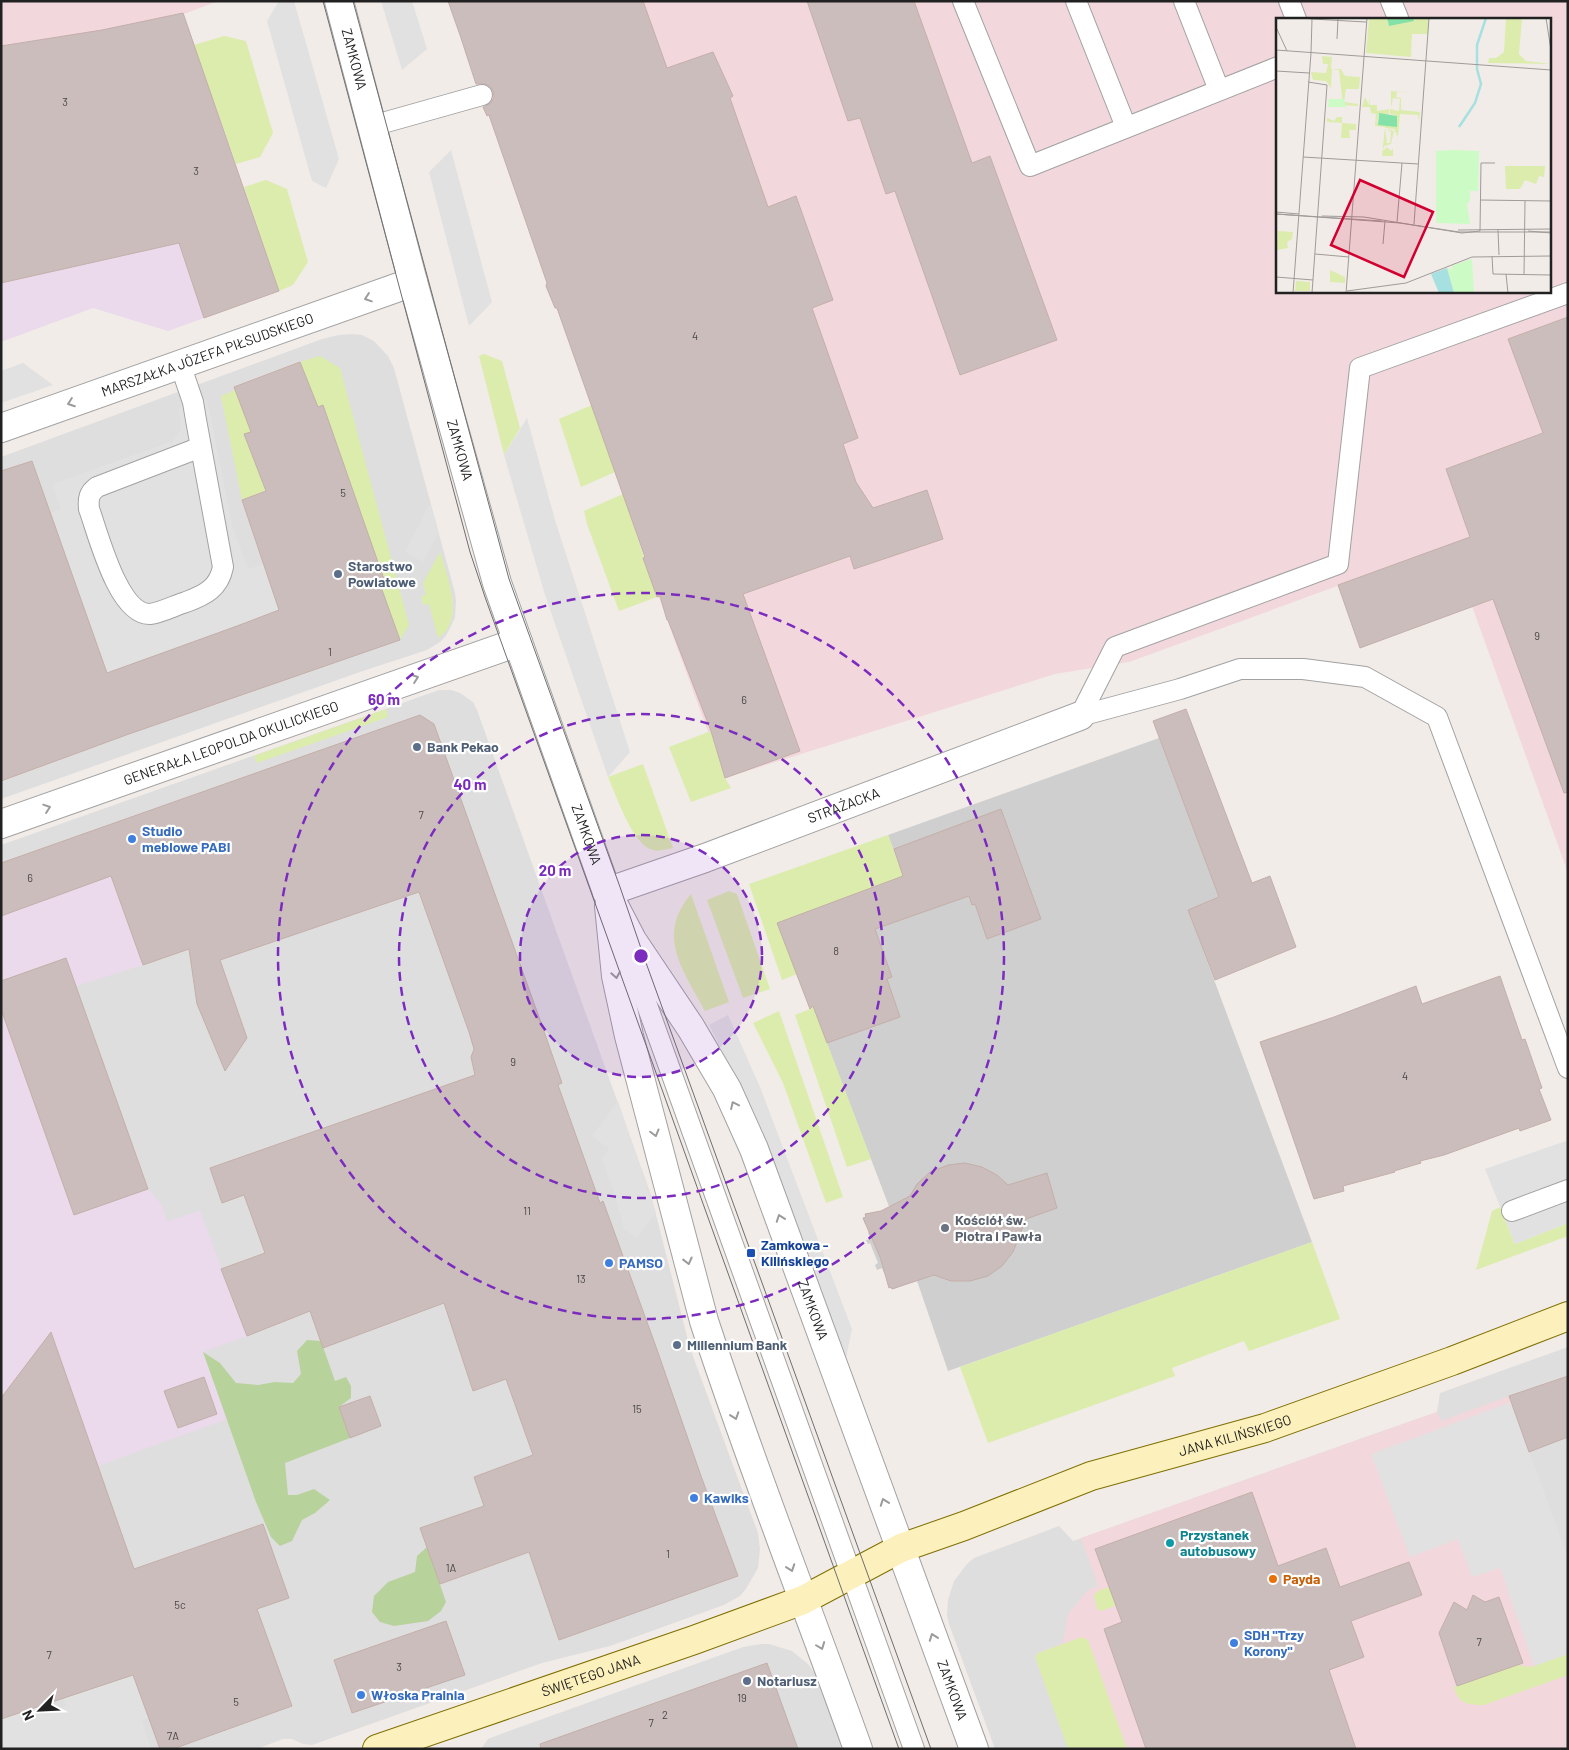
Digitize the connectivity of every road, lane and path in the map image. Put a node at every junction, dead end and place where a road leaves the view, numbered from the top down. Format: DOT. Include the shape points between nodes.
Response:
graph roads {
  1 [pos="339,1"];
  2 [pos="963,1"];
  3 [pos="1076,1"];
  4 [pos="1184,1"];
  5 [pos="1289,1"];
  6 [pos="1391,1"];
  7 [pos="1296,18"];
  8 [pos="1398,18"];
  9 [pos="1276,68"];
  10 [pos="1219,90"];
  11 [pos="482,95"];
  12 [pos="372,126"];
  13 [pos="1126,127"];
  14 [pos="414,282"];
  15 [pos="1568,293"];
  16 [pos="180,364"];
  17 [pos="1,428"];
  18 [pos="201,447"];
  19 [pos="518,642"];
  20 [pos="1080,716"];
  21 [pos="1,824"];
  22 [pos="607,892"];
  23 [pos="1568,1068"];
  24 [pos="1568,1190"];
  25 [pos="1512,1211"];
  26 [pos="1568,1316"];
  27 [pos="900,1548"];
  28 [pos="852,1574"];
  29 [pos="803,1600"];
  30 [pos="377,1749"];
  31 [pos="858,1749"];
  32 [pos="914,1749"];
  33 [pos="974,1749"];
  1 -- 12 [label="street, ZAMKOWA"];
  2 -- 13 [label="lane" via="1030,166"];
  3 -- 13 [label="lane"];
  4 -- 10 [label="lane"];
  5 -- 7 [label="lane"];
  6 -- 8 [label="lane"];
  9 -- 10 [label="lane"];
  10 -- 13 [label="lane"];
  11 -- 12 [label="lane"];
  12 -- 14 [label="street, ZAMKOWA"];
  14 -- 16 [label="street, MARSZAŁKA JÓZEFA PIŁSUDSKIEGO, one-way"];
  14 -- 19 [label="street, ZAMKOWA" via="481,528"];
  15 -- 20 [label="lane" via="1360,368 1338,564 1115,647"];
  16 -- 17 [label="street, MARSZAŁKA JÓZEFA PIŁSUDSKIEGO, one-way"];
  16 -- 18 [label="lane" via="193,402"];
  18 -- 18 [label="lane" via="223,567 221,578 216,586 196,598 150,614 141,613 133,609 117,586 89,509 90,492 97,486"];
  21 -- 19 [label="street, GENERAŁA LEOPOLDA OKULICKIEGO, one-way"];
  19 -- 22 [label="street, ZAMKOWA"];
  20 -- 22 [label="street, STRAŻACKA"];
  20 -- 23 [label="lane" via="1240,669 1303,669 1364,677 1436,717"];
  27 -- 22 [label="street, ZAMKOWA, one-way" via="754,1149 727,1089 632,940"];
  22 -- 28 [label="lane"];
  22 -- 29 [label="street, ZAMKOWA, one-way" via="613,954 629,1036 696,1294 714,1356"];
  24 -- 25 [label="lane"];
  26 -- 27 [label="main road, JANA KILIŃSKIEGO" via="1265,1428 1091,1476"];
  27 -- 28 [label="main road, JANA KILIŃSKIEGO"];
  33 -- 27 [label="street, ZAMKOWA, one-way"];
  28 -- 29 [label="main road, ŚWIĘTEGO JANA"];
  28 -- 32 [label="lane"];
  29 -- 30 [label="main road, ŚWIĘTEGO JANA"];
  29 -- 31 [label="street, ZAMKOWA, one-way"];
}
